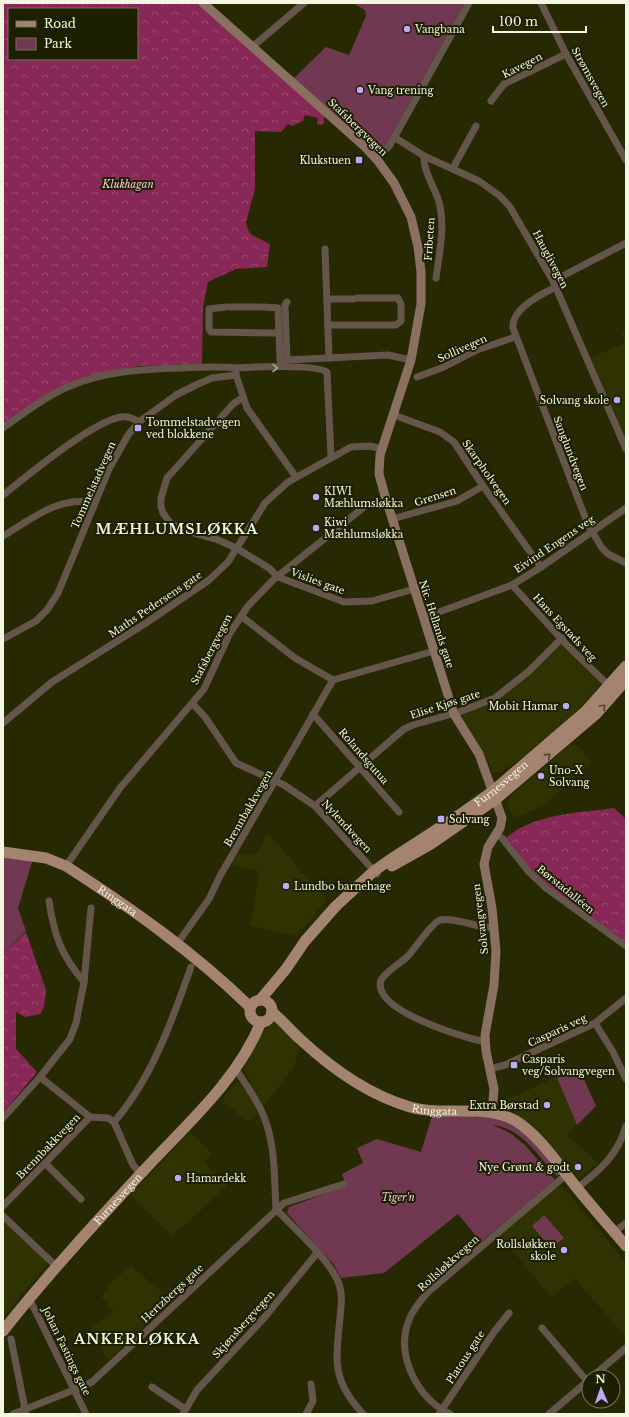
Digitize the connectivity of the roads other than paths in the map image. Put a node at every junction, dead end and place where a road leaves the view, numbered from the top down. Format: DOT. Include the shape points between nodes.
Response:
graph roads {
  1 [pos="203,3"];
  2 [pos="304,3"];
  3 [pos="469,3"];
  4 [pos="541,3"];
  5 [pos="252,47"];
  6 [pos="566,54"];
  7 [pos="492,101"];
  8 [pos="476,126"];
  9 [pos="394,137"];
  10 [pos="424,156"];
  11 [pos="377,159"];
  12 [pos="626,160"];
  13 [pos="453,168"];
  14 [pos="626,243"];
  15 [pos="325,249"];
  16 [pos="436,278"];
  17 [pos="554,284"];
  18 [pos="327,299"];
  19 [pos="287,302"];
  20 [pos="328,325"];
  21 [pos="280,332"];
  22 [pos="515,337"];
  23 [pos="329,358"];
  24 [pos="287,360"];
  25 [pos="411,360"];
  26 [pos="236,372"];
  27 [pos="418,377"];
  28 [pos="242,398"];
  29 [pos="394,415"];
  30 [pos="139,422"];
  31 [pos="3,428"];
  32 [pos="626,448"];
  33 [pos="382,449"];
  34 [pos="331,457"];
  35 [pos="296,477"];
  36 [pos="483,486"];
  37 [pos="3,495"];
  38 [pos="93,503"];
  39 [pos="370,503"];
  40 [pos="626,508"];
  41 [pos="392,519"];
  42 [pos="592,530"];
  43 [pos="3,536"];
  44 [pos="236,548"];
  45 [pos="626,563"];
  46 [pos="541,567"];
  47 [pos="278,577"];
  48 [pos="512,585"];
  49 [pos="414,589"];
  50 [pos="241,616"];
  51 [pos="423,618"];
  52 [pos="3,638"];
  53 [pos="562,638"];
  54 [pos="434,651"];
  55 [pos="626,666"];
  56 [pos="333,680"];
  57 [pos="626,680"];
  58 [pos="605,682"];
  59 [pos="193,704"];
  60 [pos="314,714"];
  61 [pos="454,714"];
  62 [pos="3,723"];
  63 [pos="361,767"];
  64 [pos="275,780"];
  65 [pos="494,795"];
  66 [pos="315,806"];
  67 [pos="399,812"];
  68 [pos="502,838"];
  69 [pos="3,852"];
  70 [pos="66,866"];
  71 [pos="376,873"];
  72 [pos="49,901"];
  73 [pos="91,908"];
  74 [pos="494,928"];
  75 [pos="177,944"];
  76 [pos="626,946"];
  77 [pos="191,967"];
  78 [pos="286,969"];
  79 [pos="84,982"];
  80 [pos="626,998"];
  81 [pos="255,1003"];
  82 [pos="265,1016"];
  83 [pos="595,1023"];
  84 [pos="485,1042"];
  85 [pos="235,1068"];
  86 [pos="490,1069"];
  87 [pos="40,1077"];
  88 [pos="626,1079"];
  89 [pos="492,1112"];
  90 [pos="90,1117"];
  91 [pos="3,1118"];
  92 [pos="114,1122"];
  93 [pos="626,1126"];
  94 [pos="45,1164"];
  95 [pos="141,1174"];
  96 [pos="566,1174"];
  97 [pos="344,1184"];
  98 [pos="577,1188"];
  99 [pos="81,1199"];
  100 [pos="3,1206"];
  101 [pos="276,1209"];
  102 [pos="3,1216"];
  103 [pos="626,1222"];
  104 [pos="614,1232"];
  105 [pos="626,1246"];
  106 [pos="317,1253"];
  107 [pos="56,1266"];
  108 [pos="30,1298"];
  109 [pos="509,1313"];
  110 [pos="542,1328"];
  111 [pos="3,1331"];
  112 [pos="11,1339"];
  113 [pos="626,1348"];
  114 [pos="581,1369"];
  115 [pos="602,1369"];
  116 [pos="312,1384"];
  117 [pos="152,1387"];
  118 [pos="581,1387"];
  119 [pos="74,1391"];
  120 [pos="184,1411"];
  121 [pos="26,1412"];
  122 [pos="441,1412"];
  123 [pos="13,1414"];
  124 [pos="86,1414"];
  125 [pos="306,1414"];
  126 [pos="363,1414"];
  127 [pos="450,1414"];
  128 [pos="550,1414"];
  1 -- 5 [label="main road, Stafsbergvegen"];
  2 -- 5 [label="street"];
  3 -- 9 [label="street"];
  4 -- 6 [label="street, Strømsvegen"];
  5 -- 11 [label="main road, Stafsbergvegen" via="333,116"];
  6 -- 7 [label="street, Kavegen" via="504,84"];
  6 -- 12 [label="street, Strømsvegen"];
  8 -- 13 [label="street"];
  9 -- 10 [label="street, Hauglivegen"];
  9 -- 11 [label="street" via="386,151"];
  10 -- 13 [label="street, Hauglivegen"];
  10 -- 16 [label="street, Fribeten" via="423,164 436,194 442,218"];
  11 -- 25 [label="main road, Stafsbergvegen" via="406,205 418,247 421,304"];
  13 -- 17 [label="street, Hauglivegen" via="480,181 506,202 522,225"];
  14 -- 17 [label="street, Sanglundvegen"];
  15 -- 18 [label="street"];
  17 -- 22 [label="street, Sanglundvegen" via="518,312 512,323"];
  17 -- 32 [label="street, Hauglivegen"];
  18 -- 20 [label="street"];
  18 -- 20 [label="street" via="398,298 401,304 401,321 396,324"];
  19 -- 24 [label="street"];
  20 -- 23 [label="street"];
  21 -- 21 [label="street" via="210,332 209,309 278,308"];
  21 -- 24 [label="street" via="280,360"];
  22 -- 27 [label="street, Sollivegen" via="477,350"];
  22 -- 42 [label="street, Sanglundvegen"];
  23 -- 24 [label="street"];
  23 -- 25 [label="street" via="388,355"];
  25 -- 29 [label="main road, Stafsbergvegen"];
  26 -- 28 [label="street"];
  26 -- 30 [label="street, Tommelstadvegen" via="212,378 176,395"];
  26 -- 31 [label="street" via="209,367 135,369 98,377 70,386"];
  26 -- 34 [label="street, one-way" via="301,367 322,369 326,372"];
  28 -- 35 [label="street" via="258,425"];
  28 -- 44 [label="street, Vislies gate" via="233,404 167,478 160,498 163,513 171,524"];
  29 -- 33 [label="main road, Stafsbergvegen"];
  29 -- 36 [label="street, Skarpholvegen" via="434,429 450,438"];
  30 -- 37 [label="street" via="133,418 121,417 101,425 58,452"];
  30 -- 38 [label="street, Tommelstadvegen" via="118,450"];
  33 -- 34 [label="street, Maths Pedersens gate" via="357,446"];
  33 -- 41 [label="main road, Nic. Hellands gate" via="379,474"];
  34 -- 35 [label="street, Maths Pedersens gate"];
  35 -- 44 [label="street, Maths Pedersens gate" via="265,503"];
  36 -- 41 [label="street, Grensen" via="457,501"];
  36 -- 46 [label="street, Skarpholvegen"];
  38 -- 43 [label="street" via="78,501 58,505"];
  38 -- 52 [label="street, Tommelstadvegen" via="60,587 47,610 29,626"];
  39 -- 47 [label="street, Stafsbergvegen"];
  40 -- 42 [label="street, Eivind Engens veg"];
  41 -- 49 [label="main road, Nic. Hellands gate"];
  42 -- 45 [label="street, Sanglundvegen" via="608,554"];
  42 -- 46 [label="street, Eivind Engens veg"];
  44 -- 47 [label="street, Vislies gate" via="269,568"];
  44 -- 62 [label="street, Maths Pedersens gate" via="228,562 209,580 52,682"];
  46 -- 48 [label="street, Eivind Engens veg"];
  47 -- 49 [label="street, Vislies gate" via="344,602 372,601"];
  47 -- 50 [label="street, Stafsbergvegen" via="256,597"];
  48 -- 51 [label="street, Eivind Engens veg"];
  48 -- 53 [label="street, Hans Egstads veg"];
  49 -- 51 [label="main road, Nic. Hellands gate"];
  50 -- 56 [label="street" via="295,658"];
  50 -- 59 [label="street, Stafsbergvegen" via="230,633 204,689"];
  51 -- 54 [label="main road, Nic. Hellands gate"];
  53 -- 58 [label="street, Hans Egstads veg"];
  53 -- 61 [label="street, Elise Kjøs gate" via="504,692"];
  54 -- 56 [label="street"];
  54 -- 61 [label="main road, Nic. Hellands gate"];
  55 -- 65 [label="main road, Furnesvegen" via="586,711"];
  56 -- 60 [label="street, Brennbakkvegen"];
  65 -- 57 [label="main road, Furnesvegen, one-way" via="596,714"];
  59 -- 64 [label="street, Nylendvegen" via="236,764"];
  59 -- 70 [label="street, Stafsbergvegen" via="120,788"];
  60 -- 63 [label="street, Rolandsgutua"];
  60 -- 64 [label="street, Brennbakkvegen"];
  61 -- 63 [label="street, Elise Kjøs gate" via="413,724 404,729"];
  61 -- 65 [label="main road, Nic. Hellands gate" via="479,754"];
  63 -- 66 [label="street, Elise Kjøs gate"];
  63 -- 67 [label="street, Rolandsgutua"];
  64 -- 66 [label="street, Nylendvegen"];
  64 -- 75 [label="street, Brennbakkvegen" via="209,899"];
  65 -- 71 [label="main road, Furnesvegen" via="431,844"];
  65 -- 74 [label="main road, Solvangvegen" via="502,822 488,847 484,864"];
  66 -- 71 [label="street, Nylendvegen"];
  68 -- 76 [label="street, Børstadalléen" via="529,872 546,888"];
  69 -- 70 [label="main road, Ringgata" via="46,858"];
  70 -- 75 [label="main road, Ringgata"];
  71 -- 78 [label="main road, Furnesvegen" via="336,906 318,925"];
  72 -- 79 [label="street" via="58,942 71,967"];
  73 -- 79 [label="street"];
  74 -- 84 [label="main road, Solvangvegen" via="495,975"];
  74 -- 84 [label="street" via="479,928 449,920 438,920 405,959 383,977 381,985 383,994 391,1002 417,1019 440,1029"];
  75 -- 81 [label="main road, Ringgata"];
  77 -- 92 [label="street" via="175,1014 154,1059 138,1089"];
  78 -- 81 [label="main road, Furnesvegen"];
  78 -- 82 [label="main road, Furnesvegen"];
  79 -- 87 [label="street" via="76,1023 70,1039"];
  80 -- 83 [label="street, Casparis veg"];
  81 -- 82 [label="main road, Ringgata" via="266,1001"];
  81 -- 82 [label="main road" via="250,1014"];
  82 -- 85 [label="main road, Furnesvegen" via="244,1057"];
  82 -- 89 [label="main road, Ringgata" via="362,1087 393,1102 434,1112"];
  83 -- 86 [label="street, Casparis veg"];
  83 -- 88 [label="street"];
  84 -- 86 [label="main road, Solvangvegen"];
  85 -- 95 [label="main road, Furnesvegen" via="206,1105"];
  85 -- 101 [label="street" via="261,1111 267,1129 274,1161"];
  86 -- 89 [label="main road, Solvangvegen" via="494,1092"];
  87 -- 90 [label="street"];
  87 -- 91 [label="street"];
  89 -- 96 [label="main road, Ringgata" via="505,1115 524,1127"];
  90 -- 92 [label="street" via="108,1118"];
  90 -- 94 [label="street, Brennbakkvegen"];
  92 -- 95 [label="street" via="133,1165"];
  93 -- 98 [label="street" via="623,1138 613,1155"];
  94 -- 99 [label="street"];
  94 -- 100 [label="street, Brennbakkvegen"];
  95 -- 107 [label="main road, Furnesvegen"];
  96 -- 98 [label="main road, Ringgata"];
  96 -- 122 [label="street, Rollsløkkvegen" via="428,1292 414,1309 405,1332 408,1365 415,1380"];
  97 -- 101 [label="street, Hertzbergs gate" via="284,1203"];
  98 -- 104 [label="main road, Ringgata"];
  101 -- 106 [label="street"];
  101 -- 119 [label="street, Hertzbergs gate" via="92,1382"];
  102 -- 107 [label="street"];
  103 -- 104 [label="street"];
  104 -- 105 [label="main road, Ringgata"];
  106 -- 120 [label="street, Skjønsbergvegen" via="264,1318 197,1390"];
  106 -- 126 [label="street" via="335,1274 342,1295 337,1350 339,1378 353,1403"];
  107 -- 108 [label="main road, Furnesvegen"];
  108 -- 111 [label="main road, Furnesvegen"];
  108 -- 119 [label="street, Johan Fastings gate"];
  109 -- 122 [label="street, Platous gate"];
  110 -- 114 [label="street"];
  112 -- 121 [label="street"];
  113 -- 115 [label="street"];
  116 -- 125 [label="street" via="313,1401"];
  117 -- 120 [label="street, Skjønsbergvegen"];
  118 -- 128 [label="street"];
  119 -- 121 [label="street, Hertzbergs gate"];
  119 -- 124 [label="street, Johan Fastings gate"];
  121 -- 123 [label="street, Hertzbergs gate"];
  122 -- 127 [label="street, Rollsløkkvegen"];
}
